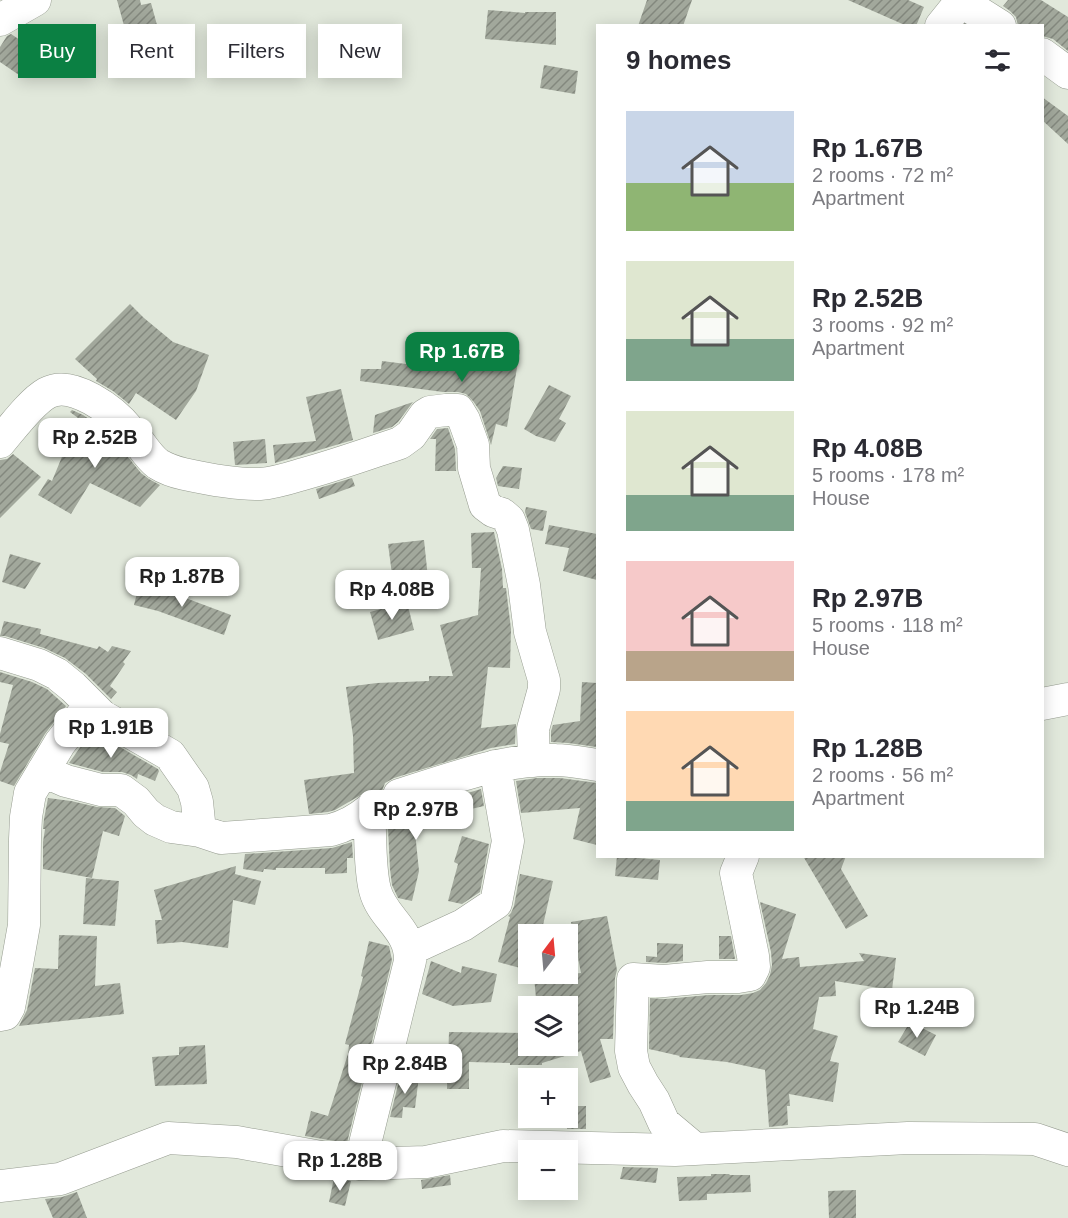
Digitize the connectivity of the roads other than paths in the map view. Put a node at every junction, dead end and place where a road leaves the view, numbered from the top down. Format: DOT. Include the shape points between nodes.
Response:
graph roads {
  1 [pos="35,0"];
  2 [pos="962,1"];
  3 [pos="0,20"];
  4 [pos="943,24"];
  5 [pos="997,24"];
  6 [pos="1044,55"];
  7 [pos="1068,73"];
  8 [pos="0,442"];
  9 [pos="0,653"];
  10 [pos="1068,699"];
  11 [pos="1044,704"];
  12 [pos="90,705"];
  13 [pos="534,761"];
  14 [pos="596,765"];
  15 [pos="495,766"];
  16 [pos="43,771"];
  17 [pos="399,795"];
  18 [pos="200,831"];
  19 [pos="742,858"];
  20 [pos="411,949"];
  21 [pos="0,1016"];
  22 [pos="695,1149"];
  23 [pos="1068,1150"];
  24 [pos="360,1164"];
  25 [pos="0,1186"];
  1 -- 3 [label="street"];
  2 -- 4 [label="street"];
  2 -- 5 [label="street"];
  6 -- 7 [label="street"];
  8 -- 13 [label="street" via="38,399 65,389 104,407 167,469 234,483 260,484 400,443 430,412 458,410 472,445 485,506 509,520 513,530 530,632 544,680 533,729"];
  9 -- 12 [label="street" via="57,674"];
  10 -- 11 [label="street"];
  12 -- 16 [label="street"];
  12 -- 18 [label="street" via="170,755 193,788"];
  13 -- 14 [label="street"];
  13 -- 15 [label="street"];
  15 -- 17 [label="street"];
  15 -- 20 [label="street" via="508,841 496,903 463,926"];
  16 -- 18 [label="street" via="101,790 121,790 155,820 171,827"];
  16 -- 21 [label="street" via="30,793 24,925 9,1007"];
  18 -- 20 [label="street" via="221,838 331,830 369,810 375,891"];
  19 -- 22 [label="street" via="736,873 753,956 750,975 664,981 633,979 634,1067 664,1123"];
  20 -- 24 [label="street"];
  22 -- 23 [label="street" via="908,1138 1035,1139"];
  22 -- 24 [label="street" via="503,1146 426,1162"];
  24 -- 25 [label="street" via="237,1142 168,1138 60,1179"];
}
